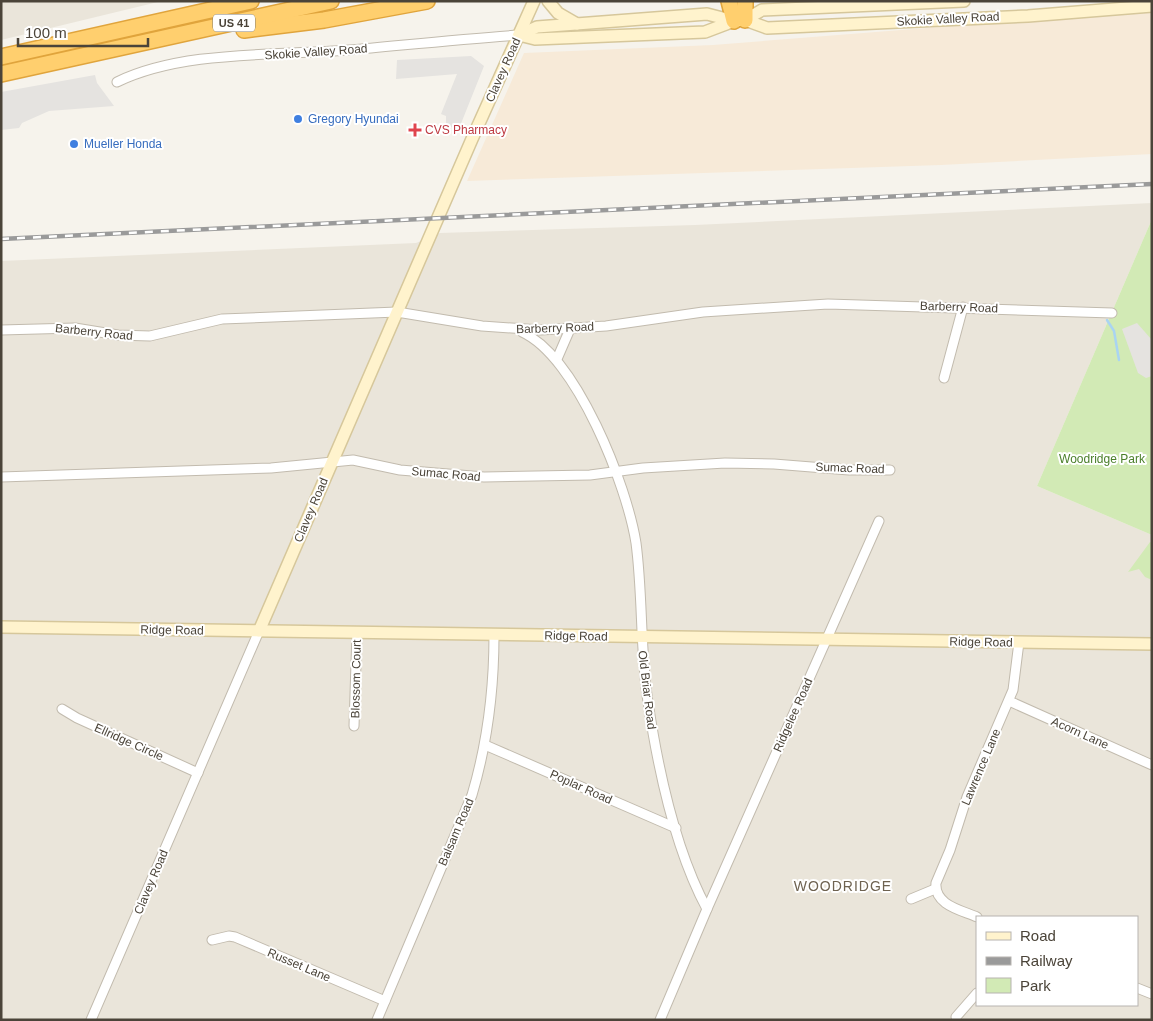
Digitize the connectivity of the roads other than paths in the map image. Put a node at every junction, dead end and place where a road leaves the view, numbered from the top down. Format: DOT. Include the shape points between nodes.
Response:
graph roads {
  1 [pos="252,1"];
  2 [pos="331,1"];
  3 [pos="427,1"];
  4 [pos="534,1"];
  5 [pos="548,1"];
  6 [pos="730,1"];
  7 [pos="744,1"];
  8 [pos="964,1"];
  9 [pos="1130,4"];
  10 [pos="1152,6"];
  11 [pos="740,21"];
  12 [pos="579,24"];
  13 [pos="519,35"];
  14 [pos="137,44"];
  15 [pos="1,57"];
  16 [pos="1,74"];
  17 [pos="117,82"];
  18 [pos="963,307"];
  19 [pos="397,312"];
  20 [pos="1112,313"];
  21 [pos="570,329"];
  22 [pos="1,330"];
  23 [pos="517,330"];
  24 [pos="557,359"];
  25 [pos="944,378"];
  26 [pos="332,462"];
  27 [pos="890,470"];
  28 [pos="615,472"];
  29 [pos="1,477"];
  30 [pos="879,521"];
  31 [pos="1,627"];
  32 [pos="258,631"];
  33 [pos="356,632"];
  34 [pos="494,634"];
  35 [pos="641,637"];
  36 [pos="826,640"];
  37 [pos="1019,642"];
  38 [pos="1152,644"];
  39 [pos="1009,701"];
  40 [pos="62,709"];
  41 [pos="354,726"];
  42 [pos="486,745"];
  43 [pos="1152,765"];
  44 [pos="198,773"];
  45 [pos="676,828"];
  46 [pos="935,889"];
  47 [pos="911,899"];
  48 [pos="707,909"];
  49 [pos="976,917"];
  50 [pos="212,940"];
  51 [pos="1138,988"];
  52 [pos="976,994"];
  53 [pos="1152,994"];
  54 [pos="385,1001"];
  55 [pos="956,1018"];
  56 [pos="93,1019"];
  57 [pos="377,1020"];
  58 [pos="660,1020"];
  1 -- 15 [label="highway, US 41"];
  2 -- 14 [label="highway, US 41"];
  3 -- 14 [label="highway" via="324,20 160,44"];
  4 -- 13 [label="street, Clavey Road"];
  5 -- 12 [label="street" via="558,13"];
  6 -- 11 [label="highway"];
  7 -- 11 [label="highway"];
  8 -- 11 [label="street, Skokie Valley Road" via="762,10"];
  9 -- 10 [label="street, Skokie Valley Road"];
  9 -- 11 [label="street, Skokie Valley Road" via="1028,16 767,28"];
  11 -- 12 [label="street, Skokie Valley Road" via="708,14"];
  11 -- 13 [label="street, Skokie Valley Road" via="705,32 535,39"];
  12 -- 13 [label="street, Skokie Valley Road" via="536,27"];
  13 -- 17 [label="street, Skokie Valley Road" via="202,59 161,65"];
  13 -- 19 [label="street, Clavey Road"];
  14 -- 16 [label="highway, US 41"];
  18 -- 20 [label="street, Barberry Road"];
  18 -- 21 [label="street, Barberry Road" via="873,304 748,307"];
  18 -- 25 [label="street"];
  19 -- 22 [label="street, Barberry Road" via="222,319 150,336 75,328"];
  19 -- 23 [label="street, Barberry Road"];
  19 -- 26 [label="street, Clavey Road"];
  21 -- 23 [label="street, Barberry Road"];
  21 -- 24 [label="street"];
  23 -- 24 [label="street, Old Briar Road" via="531,336"];
  24 -- 28 [label="street, Old Briar Road" via="593,420"];
  26 -- 28 [label="street, Sumac Road" via="353,460 400,470 484,477 533,478"];
  26 -- 29 [label="street, Sumac Road" via="271,468"];
  26 -- 32 [label="street, Clavey Road"];
  27 -- 28 [label="street, Sumac Road" via="725,463"];
  28 -- 35 [label="street, Old Briar Road" via="636,543"];
  30 -- 36 [label="street, Ridgelee Road"];
  31 -- 32 [label="street, Ridge Road"];
  32 -- 33 [label="street, Ridge Road"];
  32 -- 44 [label="street, Clavey Road"];
  33 -- 34 [label="street, Ridge Road"];
  33 -- 41 [label="street, Blossom Court"];
  34 -- 35 [label="street, Ridge Road"];
  34 -- 42 [label="street, Balsam Road" via="492,706"];
  35 -- 36 [label="street, Ridge Road"];
  35 -- 45 [label="street, Old Briar Road" via="653,736"];
  36 -- 37 [label="street, Ridge Road"];
  36 -- 48 [label="street, Ridgelee Road"];
  37 -- 38 [label="street, Ridge Road"];
  37 -- 39 [label="street, Lawrence Lane" via="1018,664"];
  39 -- 43 [label="street, Acorn Lane"];
  39 -- 46 [label="street, Lawrence Lane" via="967,797"];
  40 -- 44 [label="street, Ellridge Circle"];
  42 -- 45 [label="street, Poplar Road"];
  42 -- 54 [label="street, Balsam Road" via="467,808"];
  44 -- 56 [label="street, Clavey Road"];
  45 -- 48 [label="street, Old Briar Road"];
  46 -- 47 [label="street"];
  46 -- 49 [label="street" via="941,900"];
  48 -- 58 [label="street"];
  50 -- 54 [label="street, Russet Lane" via="236,937"];
  51 -- 53 [label="street"];
  52 -- 55 [label="street"];
  54 -- 57 [label="street, Balsam Road"];
}
